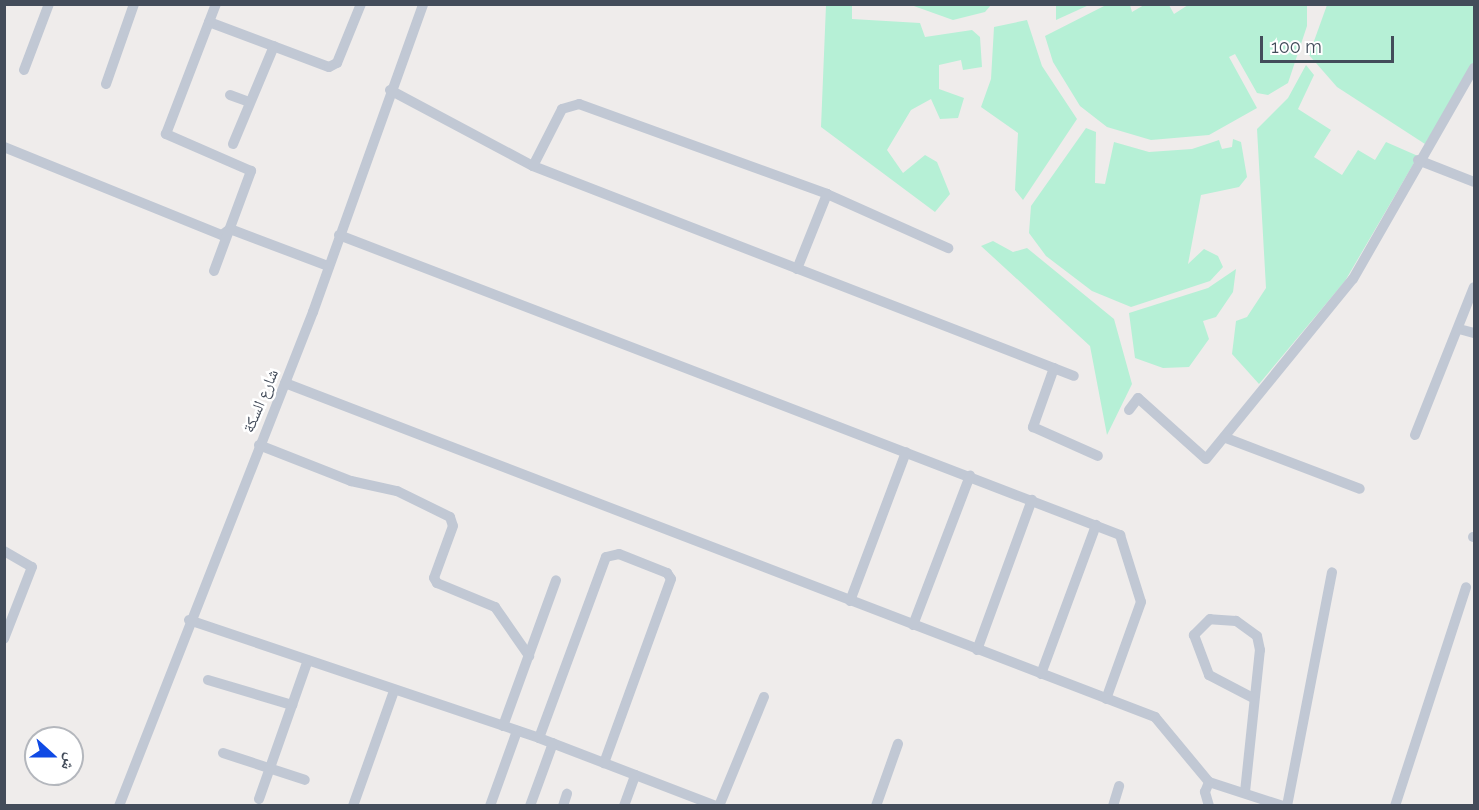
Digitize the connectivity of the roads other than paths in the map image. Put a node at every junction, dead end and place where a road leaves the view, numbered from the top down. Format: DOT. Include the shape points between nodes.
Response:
graph roads {
  1 [pos="48,4"];
  2 [pos="134,4"];
  3 [pos="216,4"];
  4 [pos="361,4"];
  5 [pos="423,4"];
  6 [pos="209,22"];
  7 [pos="274,46"];
  8 [pos="1474,68"];
  9 [pos="24,70"];
  10 [pos="106,84"];
  11 [pos="390,90"];
  12 [pos="230,95"];
  13 [pos="249,102"];
  14 [pos="233,144"];
  15 [pos="4,147"];
  16 [pos="1418,160"];
  17 [pos="533,166"];
  18 [pos="1474,182"];
  19 [pos="827,194"];
  20 [pos="230,229"];
  21 [pos="339,235"];
  22 [pos="948,248"];
  23 [pos="324,265"];
  24 [pos="796,269"];
  25 [pos="214,271"];
  26 [pos="1474,287"];
  27 [pos="1459,329"];
  28 [pos="1474,333"];
  29 [pos="1054,368"];
  30 [pos="1074,376"];
  31 [pos="285,383"];
  32 [pos="1129,410"];
  33 [pos="1415,435"];
  34 [pos="1226,438"];
  35 [pos="259,445"];
  36 [pos="906,452"];
  37 [pos="1098,456"];
  38 [pos="970,476"];
  39 [pos="1360,489"];
  40 [pos="1032,500"];
  41 [pos="1096,525"];
  42 [pos="4,551"];
  43 [pos="1332,572"];
  44 [pos="556,580"];
  45 [pos="1466,587"];
  46 [pos="850,601"];
  47 [pos="189,620"];
  48 [pos="913,626"];
  49 [pos="6,633"];
  50 [pos="977,650"];
  51 [pos="529,656"];
  52 [pos="308,660"];
  53 [pos="1041,675"];
  54 [pos="208,680"];
  55 [pos="394,691"];
  56 [pos="764,697"];
  57 [pos="1253,698"];
  58 [pos="1106,699"];
  59 [pos="292,705"];
  60 [pos="503,726"];
  61 [pos="517,731"];
  62 [pos="539,738"];
  63 [pos="553,743"];
  64 [pos="898,744"];
  65 [pos="223,753"];
  66 [pos="604,763"];
  67 [pos="270,769"];
  68 [pos="635,775"];
  69 [pos="305,780"];
  70 [pos="1209,782"];
  71 [pos="1119,786"];
  72 [pos="1245,792"];
  73 [pos="567,794"];
  74 [pos="259,799"];
  75 [pos="119,806"];
  76 [pos="352,806"];
  77 [pos="490,806"];
  78 [pos="530,806"];
  79 [pos="562,806"];
  80 [pos="624,806"];
  81 [pos="718,806"];
  82 [pos="876,806"];
  83 [pos="1113,806"];
  84 [pos="1209,806"];
  85 [pos="1285,806"];
  86 [pos="1395,806"];
  1 -- 9 [label="street"];
  2 -- 10 [label="street"];
  3 -- 6 [label="street"];
  4 -- 7 [label="street" via="333,66"];
  5 -- 11 [label="street, شارع السكة"];
  6 -- 7 [label="street"];
  6 -- 20 [label="street" via="166,134 251,171"];
  7 -- 13 [label="street"];
  8 -- 16 [label="street"];
  11 -- 17 [label="street"];
  11 -- 21 [label="street, شارع السكة"];
  12 -- 13 [label="street"];
  13 -- 14 [label="street"];
  15 -- 20 [label="street" via="222,235"];
  16 -- 18 [label="street"];
  16 -- 34 [label="street" via="1353,279"];
  17 -- 19 [label="street" via="562,109 573,103"];
  17 -- 24 [label="street"];
  19 -- 22 [label="street"];
  19 -- 24 [label="street"];
  20 -- 23 [label="street"];
  20 -- 25 [label="street"];
  21 -- 23 [label="street, شارع السكة"];
  21 -- 36 [label="street"];
  23 -- 31 [label="street, شارع السكة"];
  24 -- 29 [label="street"];
  26 -- 27 [label="street"];
  27 -- 28 [label="street"];
  27 -- 33 [label="street"];
  29 -- 30 [label="street"];
  29 -- 37 [label="street" via="1033,427"];
  31 -- 35 [label="street, شارع السكة"];
  31 -- 46 [label="street"];
  32 -- 34 [label="street" via="1138,398 1206,459"];
  34 -- 39 [label="street"];
  35 -- 47 [label="street, شارع السكة"];
  35 -- 51 [label="street" via="351,481 397,491 450,517 453,526 437,583 495,608"];
  36 -- 38 [label="street"];
  36 -- 46 [label="street"];
  38 -- 40 [label="street"];
  38 -- 48 [label="street"];
  40 -- 41 [label="street"];
  40 -- 50 [label="street"];
  41 -- 53 [label="street"];
  41 -- 58 [label="street" via="1124,539 1141,602"];
  42 -- 49 [label="street" via="33,567"];
  43 -- 85 [label="street"];
  44 -- 51 [label="street"];
  45 -- 86 [label="street"];
  46 -- 48 [label="street"];
  47 -- 52 [label="street"];
  47 -- 75 [label="street, شارع السكة"];
  48 -- 50 [label="street"];
  50 -- 53 [label="street"];
  51 -- 60 [label="street"];
  52 -- 55 [label="street"];
  52 -- 59 [label="street"];
  53 -- 58 [label="street"];
  54 -- 59 [label="street"];
  55 -- 60 [label="street"];
  55 -- 76 [label="street"];
  56 -- 81 [label="street"];
  57 -- 57 [label="street" via="1257,636 1236,621 1210,619 1194,635 1209,675"];
  57 -- 72 [label="street"];
  58 -- 70 [label="street" via="1155,717"];
  59 -- 67 [label="street"];
  60 -- 61 [label="street"];
  61 -- 62 [label="street"];
  61 -- 77 [label="street"];
  62 -- 63 [label="street"];
  62 -- 66 [label="street" via="606,557 619,554 667,573 671,579"];
  63 -- 66 [label="street"];
  63 -- 78 [label="street"];
  64 -- 82 [label="street"];
  65 -- 67 [label="street"];
  66 -- 68 [label="street"];
  67 -- 69 [label="street"];
  67 -- 74 [label="street"];
  68 -- 80 [label="street"];
  68 -- 81 [label="street"];
  70 -- 72 [label="street"];
  70 -- 84 [label="street" via="1205,792"];
  71 -- 83 [label="street"];
  72 -- 85 [label="street"];
  73 -- 79 [label="street"];
}
